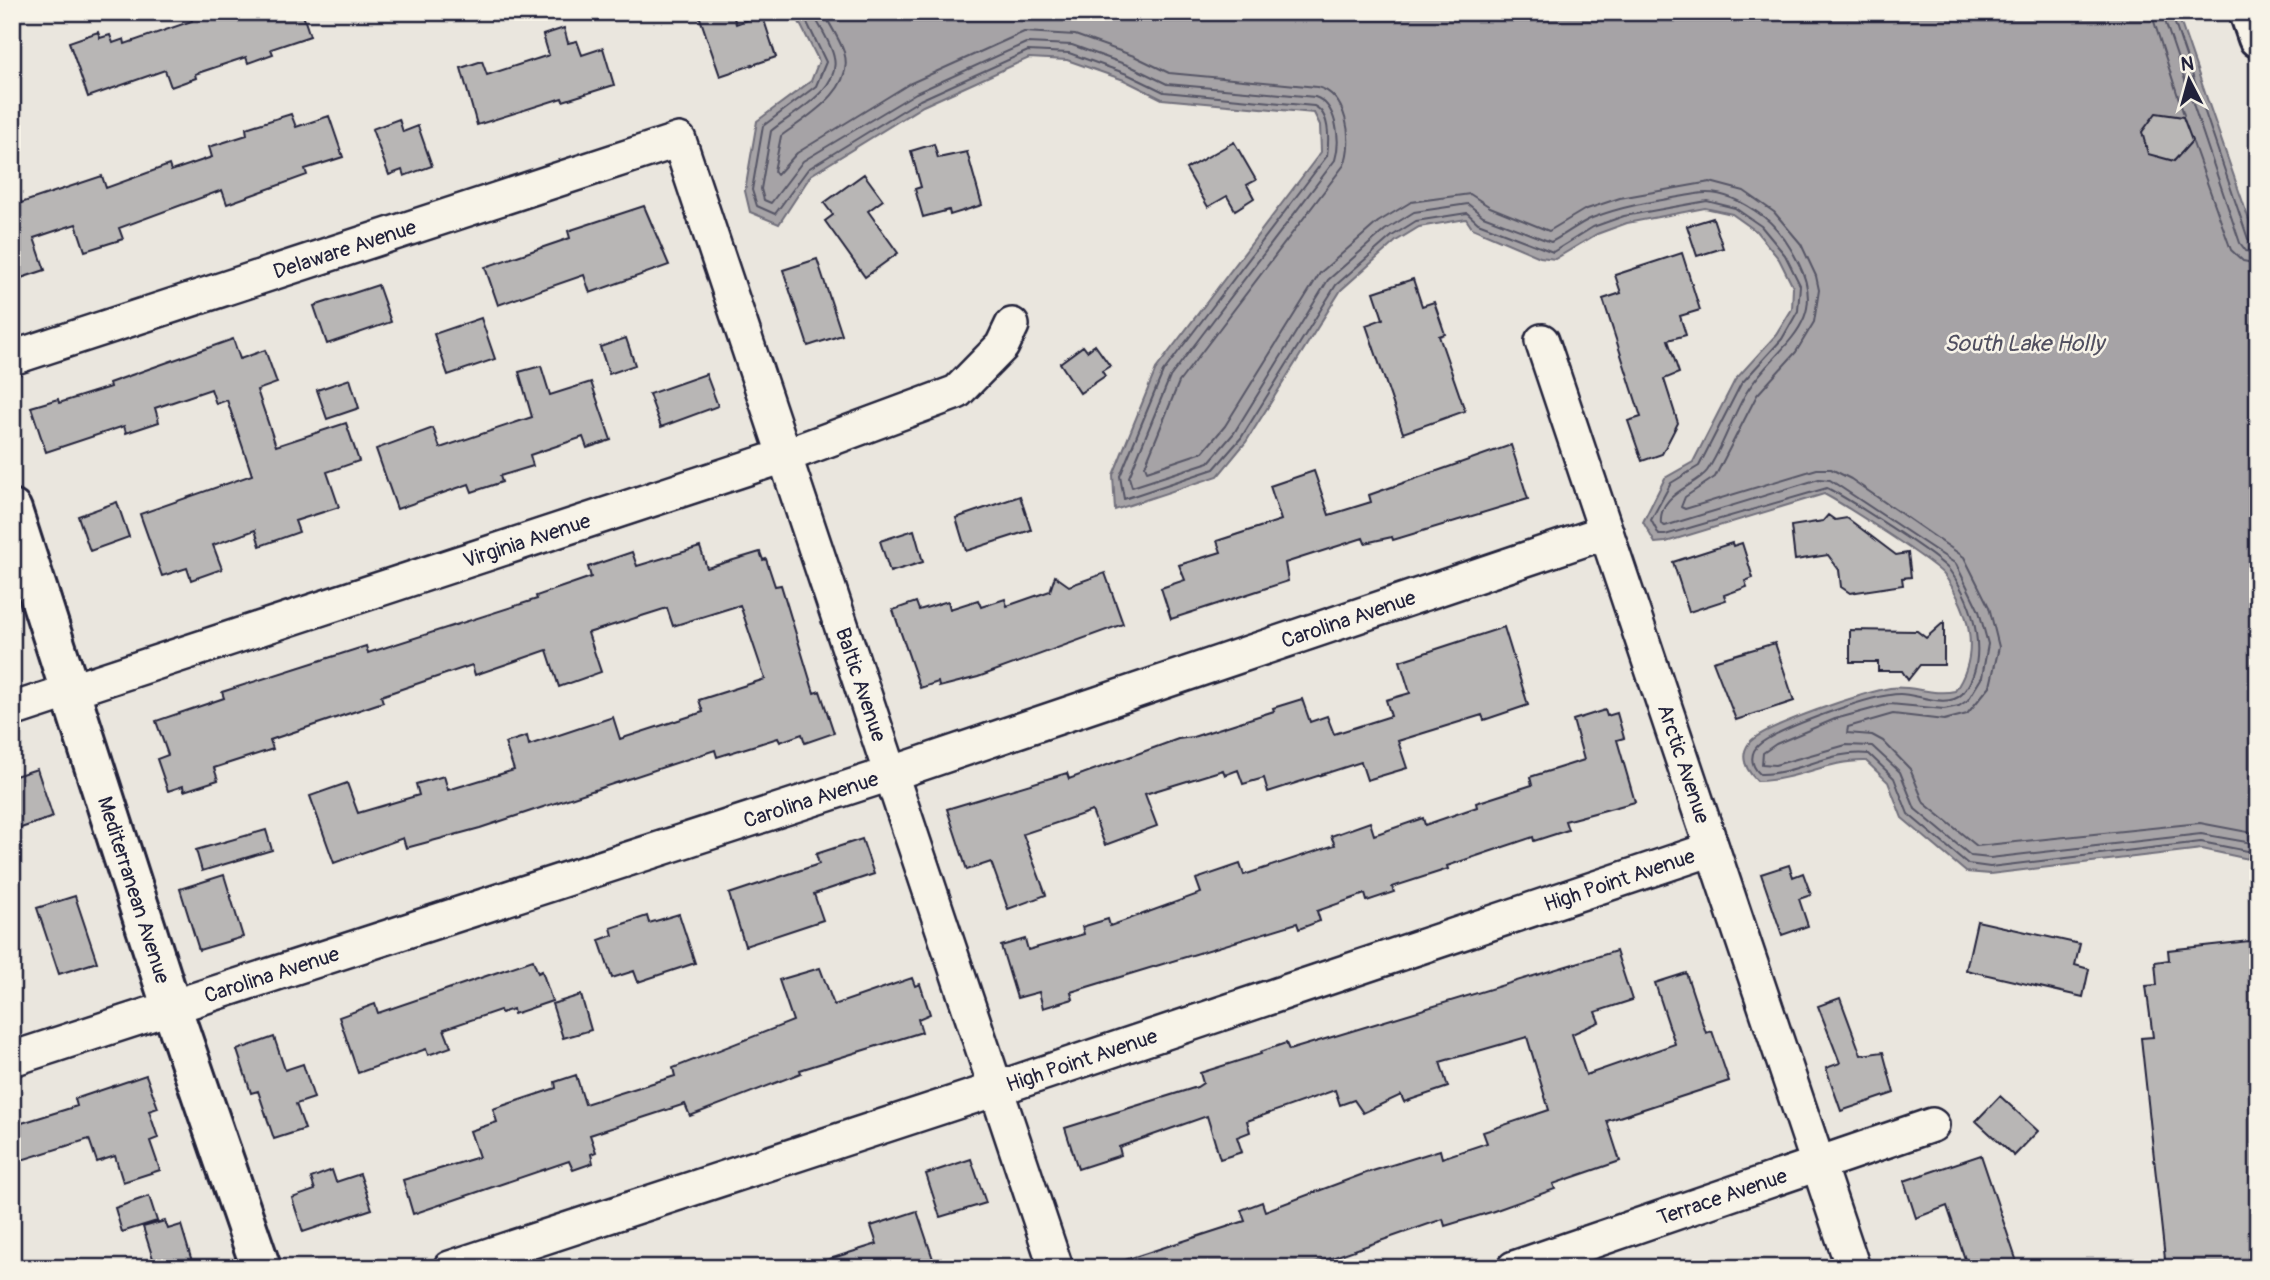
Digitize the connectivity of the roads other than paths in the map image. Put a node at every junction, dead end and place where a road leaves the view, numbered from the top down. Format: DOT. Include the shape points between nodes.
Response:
graph roads {
  1 [pos="2249,12"];
  2 [pos="2258,38"];
  3 [pos="679,140"];
  4 [pos="1012,325"];
  5 [pos="1542,341"];
  6 [pos="12,358"];
  7 [pos="787,455"];
  8 [pos="12,510"];
  9 [pos="1606,531"];
  10 [pos="71,691"];
  11 [pos="12,710"];
  12 [pos="893,773"];
  13 [pos="1712,849"];
  14 [pos="171,1006"];
  15 [pos="12,1059"];
  16 [pos="996,1090"];
  17 [pos="1932,1125"];
  18 [pos="1818,1164"];
  19 [pos="261,1268"];
  20 [pos="450,1268"];
  21 [pos="1056,1268"];
  22 [pos="1514,1268"];
  23 [pos="1853,1268"];
  1 -- 2 [label="main road"];
  3 -- 6 [label="street, Delaware Avenue"];
  3 -- 7 [label="street, Baltic Avenue"];
  4 -- 7 [label="street, Virginia Avenue" via="1002,346 957,392"];
  5 -- 9 [label="street, Arctic Avenue"];
  7 -- 10 [label="street, Virginia Avenue"];
  7 -- 12 [label="street, Baltic Avenue"];
  8 -- 10 [label="main road, Mediterranean Avenue"];
  9 -- 12 [label="street, Carolina Avenue"];
  9 -- 13 [label="street, Arctic Avenue"];
  10 -- 11 [label="street, Virginia Avenue"];
  10 -- 14 [label="main road, Mediterranean Avenue"];
  12 -- 14 [label="street, Carolina Avenue"];
  12 -- 16 [label="street, Baltic Avenue"];
  13 -- 16 [label="street, High Point Avenue"];
  13 -- 18 [label="street, Arctic Avenue"];
  14 -- 15 [label="street, Carolina Avenue"];
  14 -- 19 [label="main road, Mediterranean Avenue"];
  16 -- 20 [label="street, High Point Avenue"];
  16 -- 21 [label="street, Baltic Avenue"];
  17 -- 18 [label="street, Terrace Avenue"];
  18 -- 22 [label="street, Terrace Avenue"];
  18 -- 23 [label="street, Arctic Avenue"];
}
